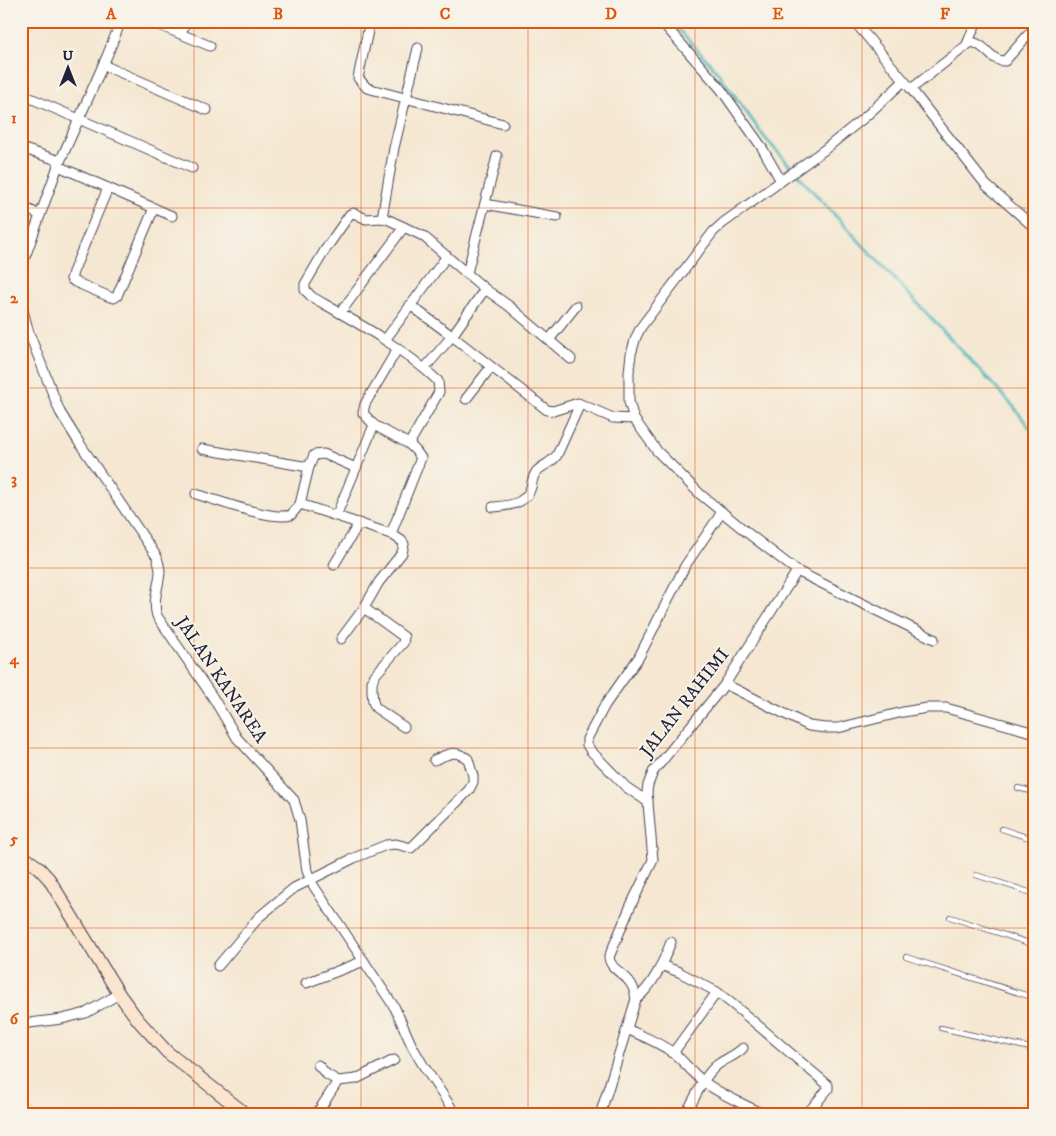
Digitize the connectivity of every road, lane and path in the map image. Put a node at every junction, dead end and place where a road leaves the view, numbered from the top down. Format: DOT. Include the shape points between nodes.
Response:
graph roads {
  1 [pos="121,21"];
  2 [pos="149,21"];
  3 [pos="186,21"];
  4 [pos="370,21"];
  5 [pos="661,21"];
  6 [pos="854,21"];
  7 [pos="977,21"];
  8 [pos="1035,27"];
  9 [pos="181,34"];
  10 [pos="967,44"];
  11 [pos="210,46"];
  12 [pos="418,48"];
  13 [pos="103,65"];
  14 [pos="904,81"];
  15 [pos="911,89"];
  16 [pos="21,94"];
  17 [pos="406,98"];
  18 [pos="207,110"];
  19 [pos="80,118"];
  20 [pos="503,124"];
  21 [pos="21,148"];
  22 [pos="497,156"];
  23 [pos="59,163"];
  24 [pos="192,168"];
  25 [pos="784,178"];
  26 [pos="108,188"];
  27 [pos="485,204"];
  28 [pos="21,206"];
  29 [pos="154,208"];
  30 [pos="40,214"];
  31 [pos="172,216"];
  32 [pos="556,217"];
  33 [pos="382,218"];
  34 [pos="404,227"];
  35 [pos="1035,228"];
  36 [pos="447,256"];
  37 [pos="21,268"];
  38 [pos="467,273"];
  39 [pos="485,289"];
  40 [pos="21,303"];
  41 [pos="410,305"];
  42 [pos="576,306"];
  43 [pos="340,313"];
  44 [pos="452,336"];
  45 [pos="385,340"];
  46 [pos="549,340"];
  47 [pos="398,348"];
  48 [pos="571,359"];
  49 [pos="490,367"];
  50 [pos="425,368"];
  51 [pos="466,399"];
  52 [pos="580,404"];
  53 [pos="634,418"];
  54 [pos="374,425"];
  55 [pos="409,444"];
  56 [pos="202,449"];
  57 [pos="309,467"];
  58 [pos="356,468"];
  59 [pos="196,494"];
  60 [pos="300,504"];
  61 [pos="493,507"];
  62 [pos="722,512"];
  63 [pos="336,516"];
  64 [pos="358,523"];
  65 [pos="391,534"];
  66 [pos="334,565"];
  67 [pos="797,571"];
  68 [pos="364,608"];
  69 [pos="341,639"];
  70 [pos="934,639"];
  71 [pos="725,684"];
  72 [pos="404,727"];
  73 [pos="1035,733"];
  74 [pos="434,760"];
  75 [pos="1018,788"];
  76 [pos="1035,792"];
  77 [pos="648,802"];
  78 [pos="1002,829"];
  79 [pos="1035,840"];
  80 [pos="21,855"];
  81 [pos="976,876"];
  82 [pos="310,879"];
  83 [pos="1035,894"];
  84 [pos="950,917"];
  85 [pos="671,942"];
  86 [pos="1035,945"];
  87 [pos="906,957"];
  88 [pos="364,961"];
  89 [pos="662,965"];
  90 [pos="218,966"];
  91 [pos="306,984"];
  92 [pos="716,992"];
  93 [pos="119,994"];
  94 [pos="1035,998"];
  95 [pos="636,999"];
  96 [pos="21,1024"];
  97 [pos="941,1028"];
  98 [pos="627,1029"];
  99 [pos="743,1048"];
  100 [pos="1035,1049"];
  101 [pos="673,1053"];
  102 [pos="394,1060"];
  103 [pos="318,1065"];
  104 [pos="338,1080"];
  105 [pos="703,1082"];
  106 [pos="689,1108"];
  107 [pos="247,1115"];
  108 [pos="316,1115"];
  109 [pos="456,1115"];
  110 [pos="600,1115"];
  111 [pos="764,1115"];
  112 [pos="806,1115"];
  1 -- 13 [label="street"];
  2 -- 9 [label="street"];
  3 -- 9 [label="street"];
  4 -- 17 [label="street" via="358,78 367,88"];
  5 -- 25 [label="street" via="720,88"];
  6 -- 14 [label="street"];
  7 -- 10 [label="street"];
  8 -- 10 [label="street" via="1005,61 998,61 977,43"];
  9 -- 11 [label="street"];
  10 -- 15 [label="street"];
  12 -- 17 [label="street"];
  13 -- 18 [label="street"];
  13 -- 19 [label="street"];
  14 -- 15 [label="street"];
  14 -- 25 [label="street" via="865,117"];
  15 -- 35 [label="street" via="986,185"];
  16 -- 19 [label="street"];
  17 -- 20 [label="street"];
  17 -- 33 [label="street"];
  19 -- 23 [label="street"];
  19 -- 24 [label="street"];
  21 -- 23 [label="street"];
  22 -- 27 [label="street"];
  23 -- 26 [label="street"];
  23 -- 30 [label="street"];
  25 -- 53 [label="street" via="713,232 641,327 631,354 629,372 629,402"];
  26 -- 29 [label="street"];
  26 -- 29 [label="street" via="71,277 82,286 110,297 117,296"];
  27 -- 32 [label="street"];
  27 -- 38 [label="street"];
  28 -- 30 [label="street"];
  29 -- 31 [label="street"];
  30 -- 37 [label="street"];
  33 -- 34 [label="street"];
  33 -- 43 [label="street" via="367,219 350,214 304,286 312,297"];
  34 -- 36 [label="street" via="423,236"];
  34 -- 43 [label="street"];
  36 -- 38 [label="street"];
  36 -- 41 [label="street"];
  38 -- 39 [label="street"];
  39 -- 44 [label="street"];
  39 -- 46 [label="street"];
  40 -- 82 [label="street, JALAN KANAREA" via="60,412 157,557 160,572 155,597 157,616 237,738 294,800"];
  41 -- 44 [label="street"];
  41 -- 45 [label="street"];
  42 -- 46 [label="street"];
  43 -- 45 [label="street"];
  44 -- 49 [label="street"];
  44 -- 50 [label="street"];
  45 -- 47 [label="street"];
  46 -- 48 [label="street"];
  47 -- 50 [label="street"];
  47 -- 54 [label="street" via="363,407 363,413"];
  49 -- 51 [label="street"];
  49 -- 52 [label="street" via="546,410"];
  50 -- 55 [label="street" via="438,381 439,392"];
  52 -- 53 [label="street" via="613,418"];
  52 -- 61 [label="street" via="557,455 532,477 528,494 516,504"];
  53 -- 62 [label="street" via="657,451"];
  54 -- 55 [label="street"];
  54 -- 58 [label="street"];
  55 -- 65 [label="street" via="421,458"];
  56 -- 57 [label="street"];
  57 -- 58 [label="street" via="314,455 321,454"];
  57 -- 60 [label="street"];
  58 -- 63 [label="street"];
  59 -- 60 [label="street" via="281,517 291,515"];
  60 -- 63 [label="street"];
  62 -- 67 [label="street"];
  62 -- 77 [label="street" via="685,566 639,657 606,705 588,739 589,748 626,788"];
  63 -- 64 [label="street"];
  64 -- 65 [label="street"];
  64 -- 66 [label="street"];
  65 -- 68 [label="street" via="404,544 402,553"];
  67 -- 70 [label="street"];
  67 -- 71 [label="street, JALAN RAHIMI"];
  68 -- 69 [label="street"];
  68 -- 72 [label="street" via="404,637 403,643 375,675 372,686 376,708"];
  71 -- 73 [label="street" via="809,726 838,728 903,712 946,708"];
  71 -- 77 [label="street, JALAN RAHIMI" via="652,772"];
  74 -- 82 [label="street" via="452,752 460,754 468,759 473,782 418,843 411,848 386,845"];
  75 -- 76 [label="lane"];
  77 -- 95 [label="street, JALAN RAHIMI" via="653,860 609,957 613,967 628,980"];
  78 -- 79 [label="lane"];
  80 -- 93 [label="street" via="49,879"];
  81 -- 83 [label="lane"];
  82 -- 88 [label="street, JALAN KANAREA"];
  82 -- 90 [label="street" via="259,916"];
  84 -- 86 [label="lane"];
  85 -- 89 [label="street"];
  87 -- 94 [label="lane"];
  88 -- 91 [label="street"];
  88 -- 109 [label="street, JALAN KANAREA" via="395,1008 423,1065"];
  89 -- 92 [label="street"];
  89 -- 95 [label="street"];
  92 -- 101 [label="street"];
  92 -- 112 [label="street" via="828,1085"];
  93 -- 96 [label="street" via="86,1013"];
  93 -- 107 [label="street" via="167,1052"];
  95 -- 98 [label="street"];
  97 -- 100 [label="lane"];
  98 -- 101 [label="street"];
  98 -- 110 [label="street"];
  99 -- 105 [label="street" via="717,1065"];
  101 -- 105 [label="street"];
  102 -- 104 [label="street" via="356,1079"];
  103 -- 104 [label="street"];
  104 -- 108 [label="street"];
  105 -- 106 [label="street"];
  105 -- 111 [label="street"];
}
